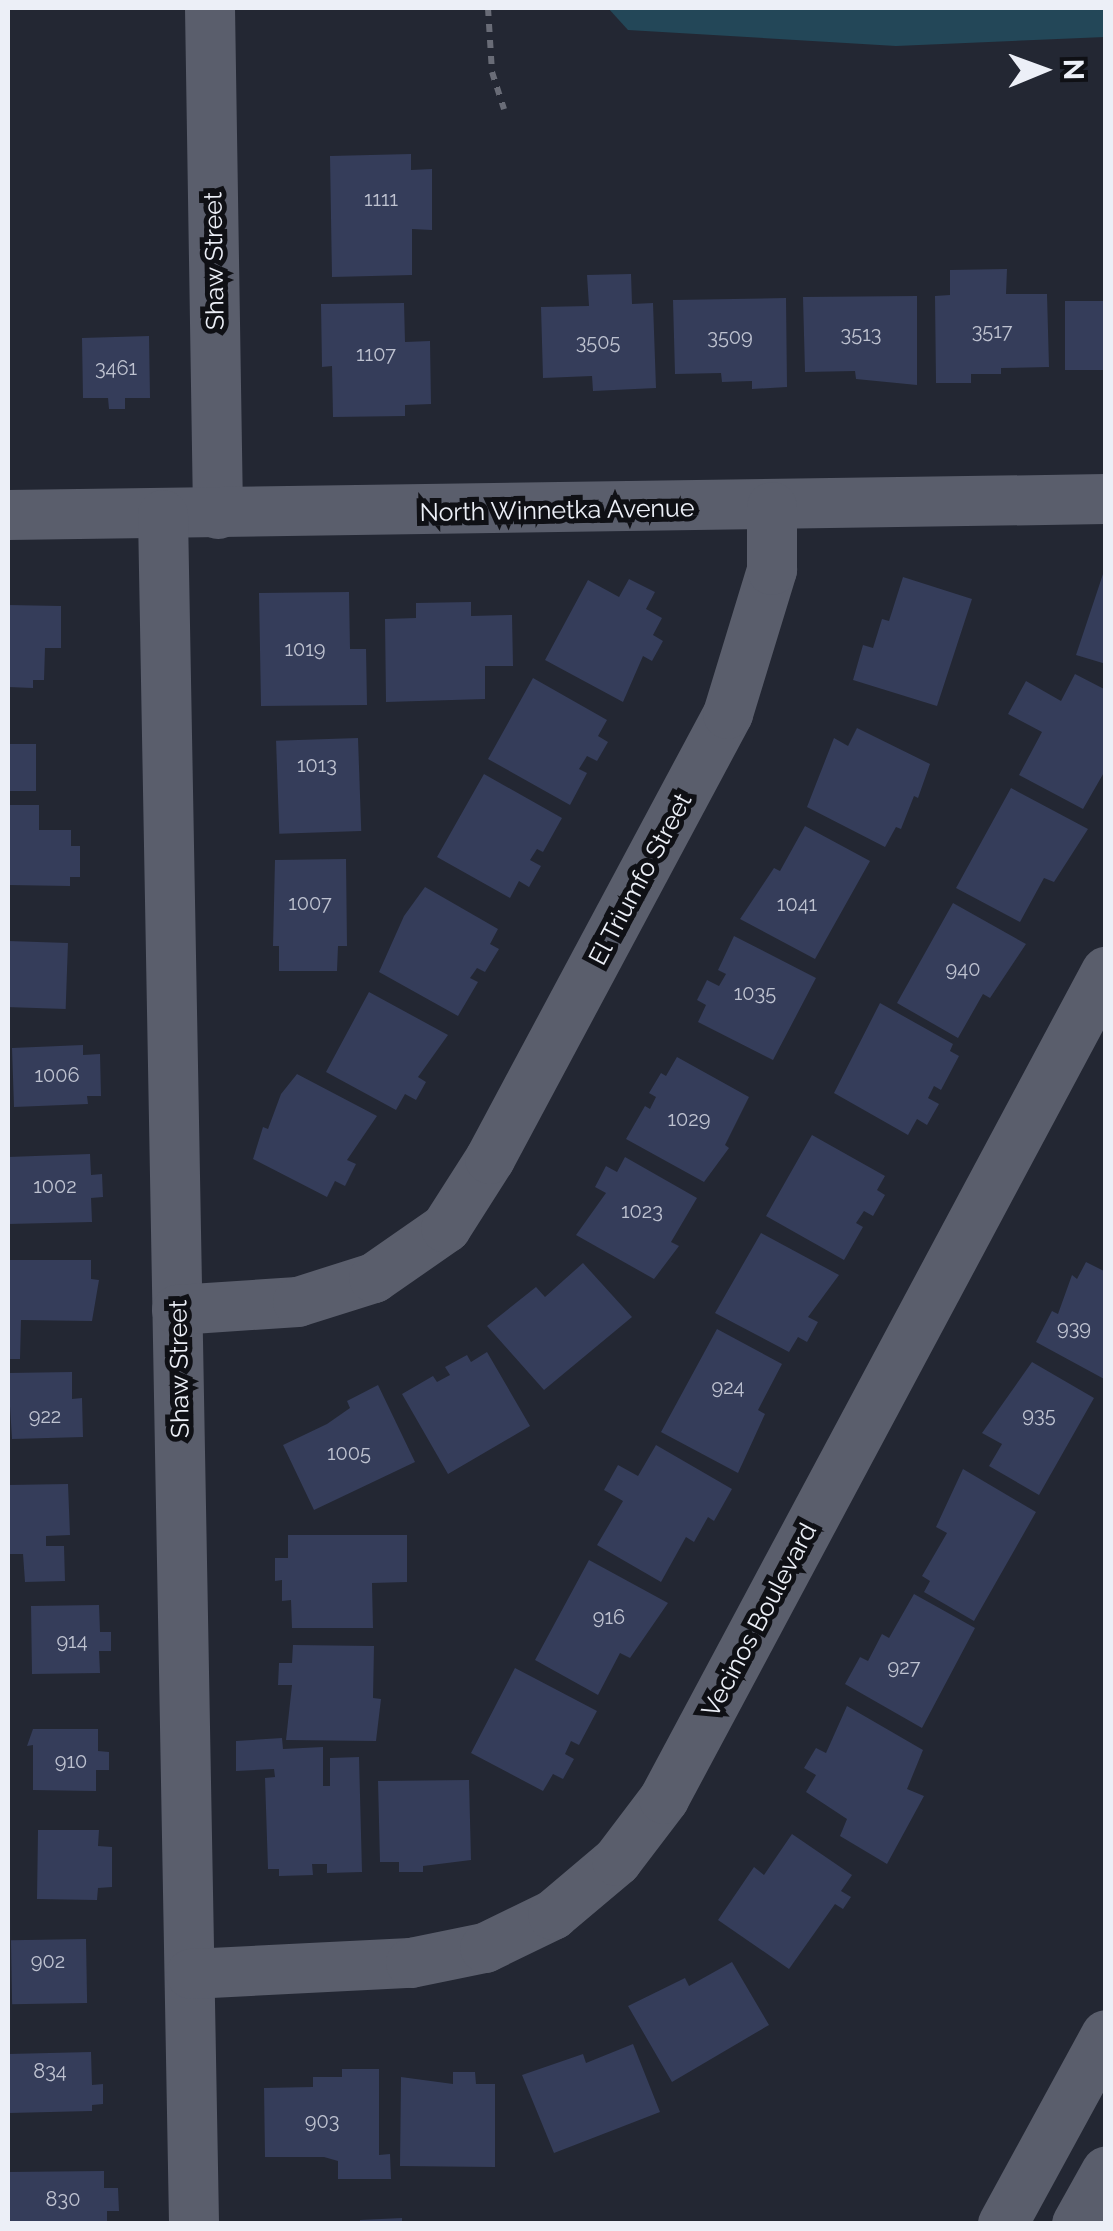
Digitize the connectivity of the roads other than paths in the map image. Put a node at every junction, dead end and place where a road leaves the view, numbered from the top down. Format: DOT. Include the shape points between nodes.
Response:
graph roads {
  1 [pos="210,8"];
  2 [pos="1106,499"];
  3 [pos="772,508"];
  4 [pos="218,514"];
  5 [pos="8,515"];
  6 [pos="163,515"];
  7 [pos="1106,972"];
  8 [pos="178,1310"];
  9 [pos="192,1974"];
  10 [pos="1106,2035"];
  11 [pos="1106,2172"];
  12 [pos="194,2224"];
  13 [pos="1003,2224"];
  14 [pos="1078,2224"];
  1 -- 4 [label="street, Shaw Street"];
  2 -- 3 [label="street, North Winnetka Avenue"];
  3 -- 4 [label="street, North Winnetka Avenue"];
  3 -- 8 [label="street, El Triumfo Street" via="772,570 728,714 490,1159 446,1228 374,1278 298,1302"];
  4 -- 6 [label="street, North Winnetka Avenue"];
  5 -- 6 [label="street, North Winnetka Avenue"];
  6 -- 8 [label="street, Shaw Street"];
  7 -- 9 [label="street, Vecinos Boulevard" via="664,1799 617,1861 552,1915 485,1948 411,1963"];
  8 -- 9 [label="street, Shaw Street"];
  9 -- 12 [label="street, Shaw Street"];
  10 -- 13 [label="street"];
  11 -- 14 [label="street"];
}
